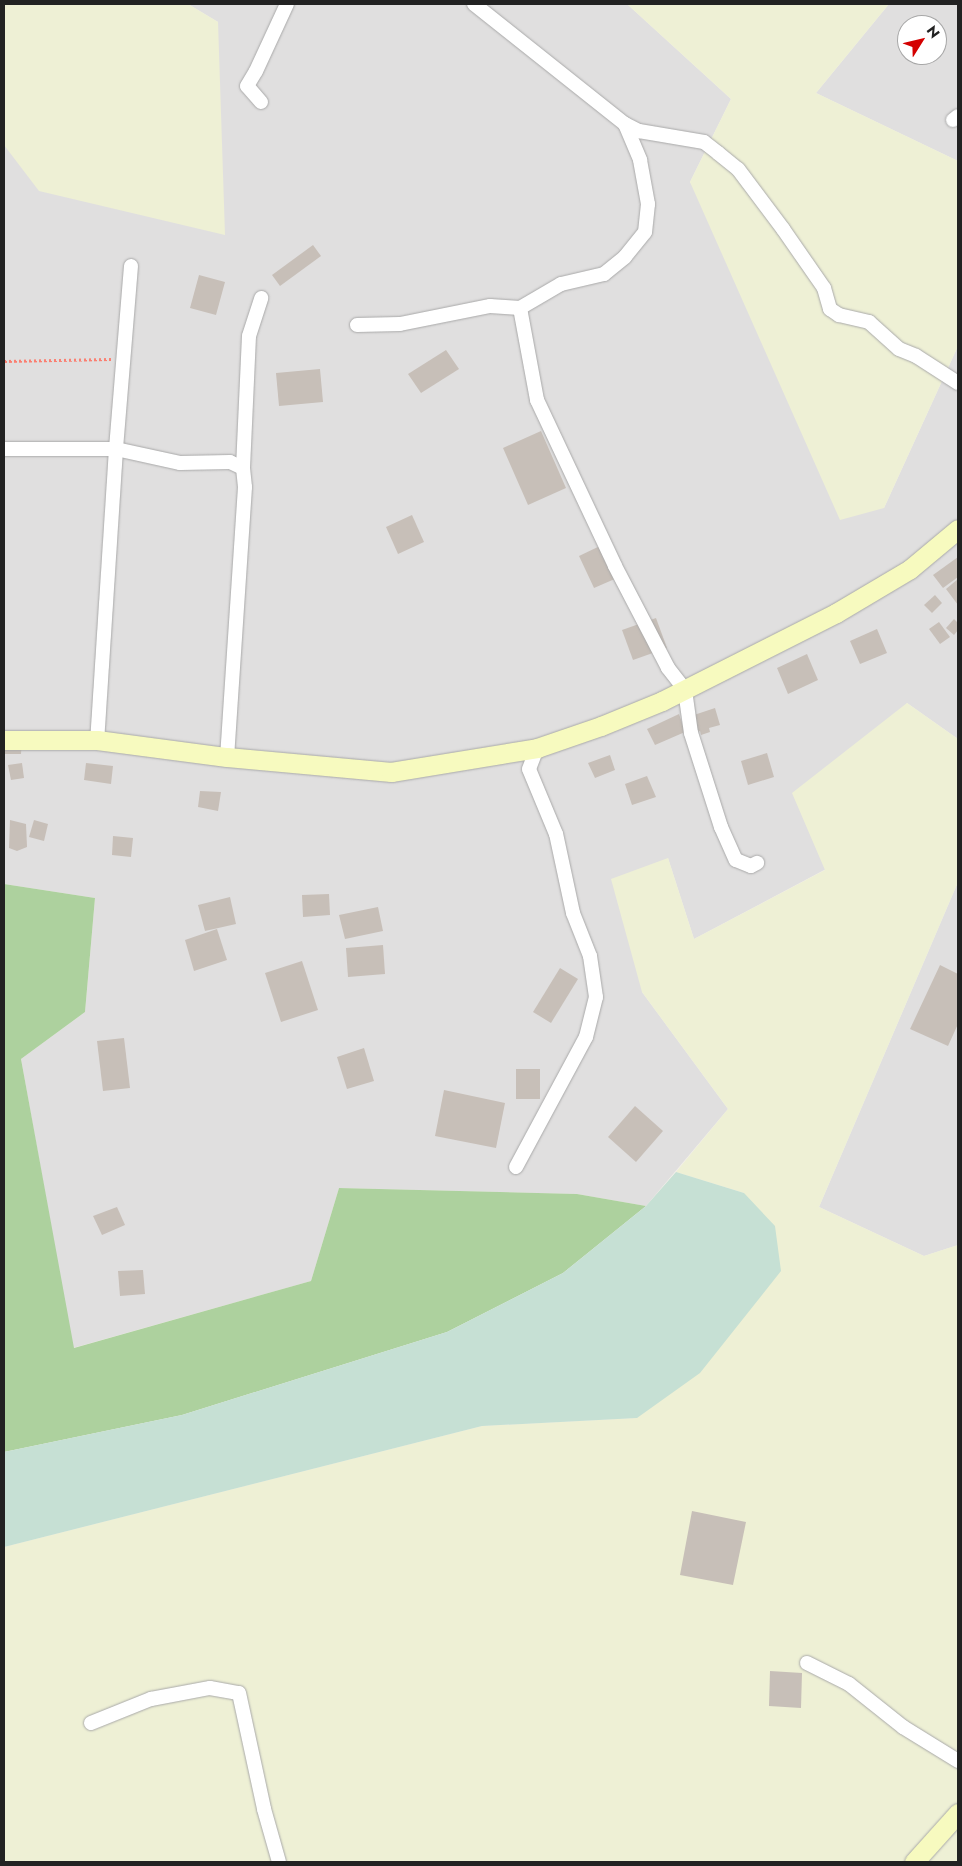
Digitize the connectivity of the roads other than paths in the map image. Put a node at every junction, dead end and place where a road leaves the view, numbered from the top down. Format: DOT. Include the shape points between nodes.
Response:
graph roads {
  1 [pos="287,4"];
  2 [pos="474,4"];
  3 [pos="261,102"];
  4 [pos="625,124"];
  5 [pos="131,266"];
  6 [pos="260,298"];
  7 [pos="520,308"];
  8 [pos="357,325"];
  9 [pos="958,383"];
  10 [pos="4,449"];
  11 [pos="116,449"];
  12 [pos="243,468"];
  13 [pos="958,529"];
  14 [pos="685,690"];
  15 [pos="4,740"];
  16 [pos="97,740"];
  17 [pos="537,748"];
  18 [pos="227,757"];
  19 [pos="757,863"];
  20 [pos="516,1167"];
  21 [pos="807,1663"];
  22 [pos="91,1723"];
  23 [pos="958,1761"];
  24 [pos="958,1813"];
  25 [pos="279,1862"];
  26 [pos="914,1862"];
  1 -- 3 [label="street" via="246,86"];
  2 -- 4 [label="street"];
  4 -- 7 [label="street" via="640,160 648,204 645,232 625,257 604,274 561,284"];
  4 -- 9 [label="street" via="639,131 704,142 738,169 824,288 830,309 839,315 869,322 899,349"];
  5 -- 11 [label="street"];
  6 -- 12 [label="street" via="249,336"];
  7 -- 8 [label="street" via="490,306 400,324"];
  7 -- 14 [label="street" via="538,400 615,566 668,668"];
  10 -- 11 [label="street"];
  11 -- 12 [label="street" via="180,463 230,462"];
  11 -- 16 [label="street"];
  12 -- 18 [label="street" via="244,497"];
  13 -- 14 [label="street" via="910,569 836,613"];
  14 -- 17 [label="street" via="601,726"];
  14 -- 19 [label="street" via="692,733 721,827 736,860 751,866"];
  15 -- 16 [label="street"];
  16 -- 18 [label="street"];
  17 -- 18 [label="street" via="391,772"];
  17 -- 20 [label="street" via="529,769 556,834 574,913 590,956 596,997 586,1037"];
  21 -- 23 [label="street" via="848,1684 903,1727"];
  22 -- 25 [label="street" via="151,1699 210,1688 239,1693"];
  24 -- 26 [label="street"];
}
